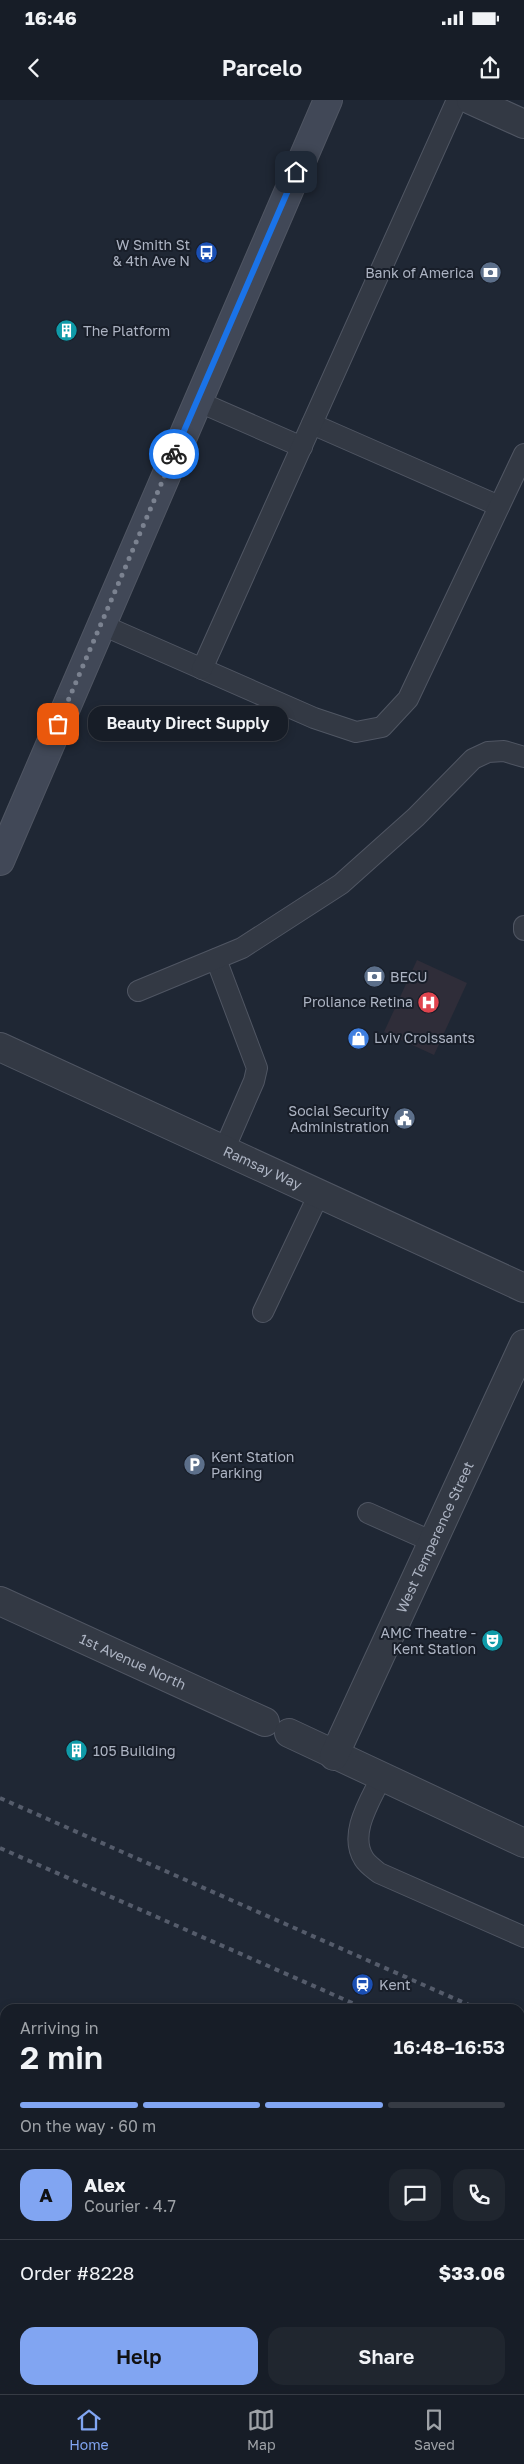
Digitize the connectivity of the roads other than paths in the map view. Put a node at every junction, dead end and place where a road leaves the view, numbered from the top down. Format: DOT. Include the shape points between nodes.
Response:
graph roads {
  1 [pos="328,100"];
  2 [pos="457,100"];
  3 [pos="471,100"];
  4 [pos="524,124"];
  5 [pos="197,400"];
  6 [pos="312,424"];
  7 [pos="302,447"];
  8 [pos="524,454"];
  9 [pos="499,506"];
  10 [pos="100,624"];
  11 [pos="202,669"];
  12 [pos="524,757"];
  13 [pos="0,861"];
  14 [pos="216,959"];
  15 [pos="138,991"];
  16 [pos="0,1047"];
  17 [pos="224,1150"];
  18 [pos="319,1194"];
  19 [pos="524,1288"];
  20 [pos="263,1312"];
  21 [pos="524,1344"];
  22 [pos="368,1513"];
  23 [pos="433,1542"];
  24 [pos="0,1601"];
  25 [pos="334,1756"];
  26 [pos="381,1778"];
  27 [pos="524,1843"];
  28 [pos="524,1937"];
  1 -- 5 [label="main road"];
  2 -- 6 [label="lane"];
  3 -- 4 [label="street"];
  5 -- 7 [label="lane"];
  5 -- 10 [label="main road"];
  6 -- 7 [label="lane"];
  6 -- 9 [label="lane"];
  7 -- 11 [label="lane"];
  8 -- 9 [label="lane"];
  9 -- 11 [label="lane" via="408,699 382,727 356,732 314,718"];
  10 -- 11 [label="lane"];
  10 -- 13 [label="main road"];
  12 -- 14 [label="lane" via="504,751 488,752 473,760 342,884 242,948"];
  14 -- 15 [label="lane"];
  14 -- 17 [label="lane" via="257,1068"];
  16 -- 17 [label="street, Ramsay Way"];
  17 -- 18 [label="street, Ramsay Way"];
  18 -- 19 [label="street, Ramsay Way"];
  18 -- 20 [label="lane"];
  21 -- 23 [label="street, West Temperence Street"];
  22 -- 23 [label="lane"];
  23 -- 25 [label="street, West Temperence Street"];
  24 -- 25 [label="street, 1st Avenue North"];
  25 -- 26 [label="street, 1st Avenue North"];
  26 -- 27 [label="street, 1st Avenue North"];
  26 -- 28 [label="lane" via="359,1828 359,1846 364,1860 379,1872"];
}
